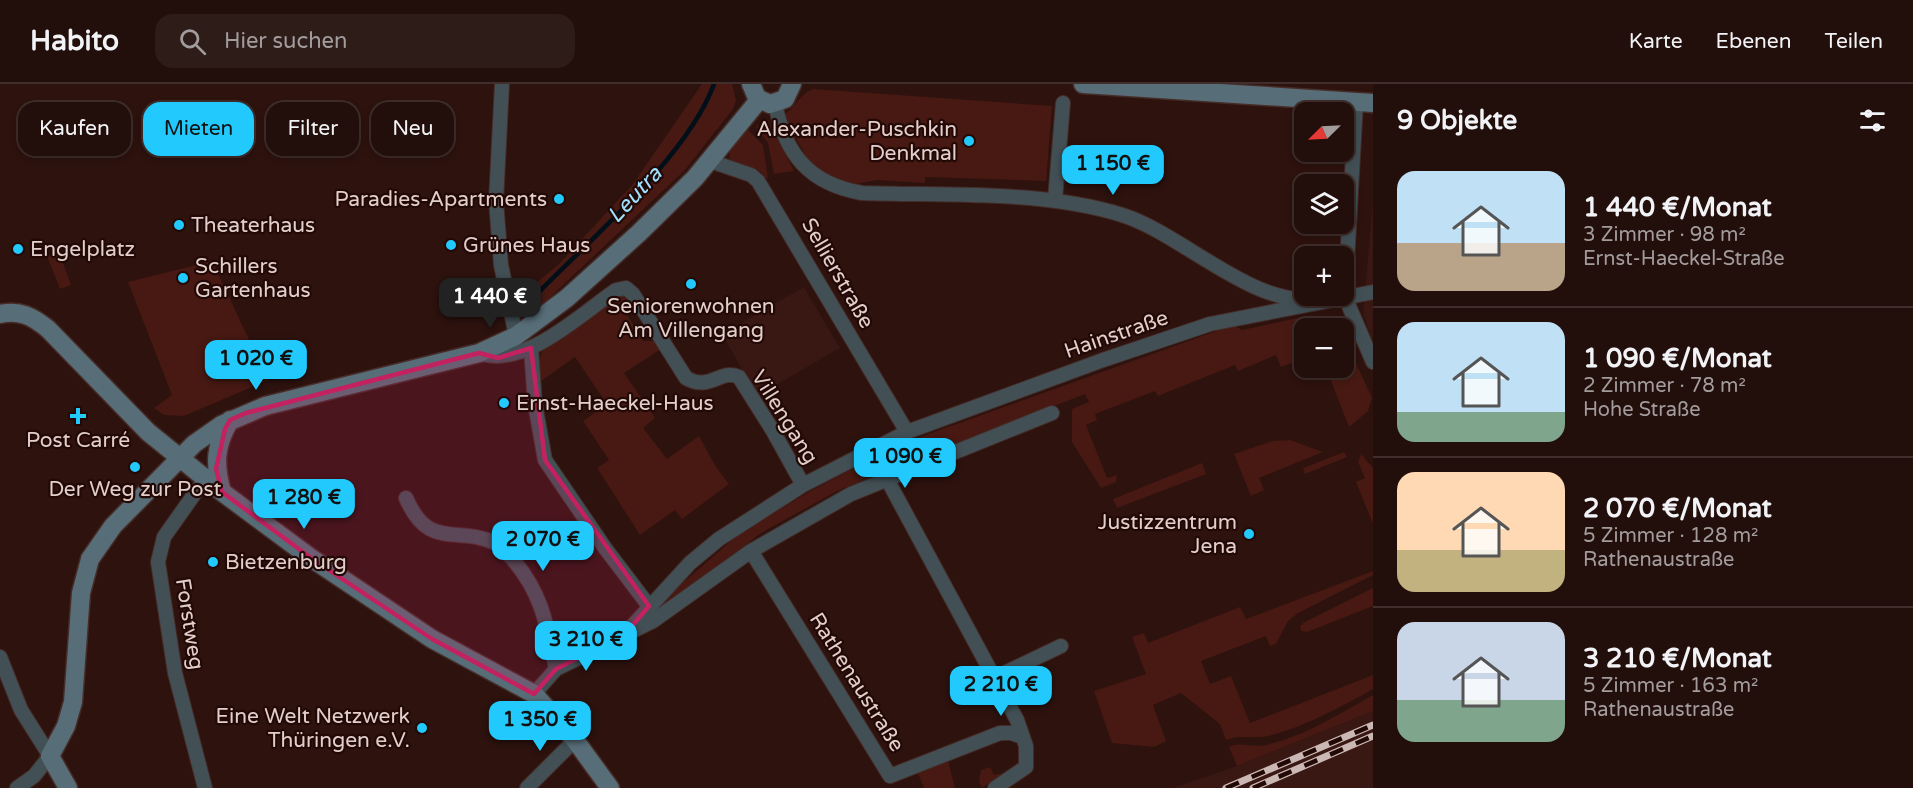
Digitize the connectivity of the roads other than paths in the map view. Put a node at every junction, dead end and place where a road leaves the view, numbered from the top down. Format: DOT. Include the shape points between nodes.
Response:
graph roads {
  1 [pos="502,84"];
  2 [pos="751,84"];
  3 [pos="792,84"];
  4 [pos="1083,84"];
  5 [pos="767,102"];
  6 [pos="1364,102"];
  7 [pos="1063,103"];
  8 [pos="710,161"];
  9 [pos="1054,200"];
  10 [pos="1350,246"];
  11 [pos="1373,292"];
  12 [pos="1354,295"];
  13 [pos="1294,300"];
  14 [pos="1300,306"];
  15 [pos="1349,306"];
  16 [pos="0,314"];
  17 [pos="516,336"];
  18 [pos="531,348"];
  19 [pos="478,353"];
  20 [pos="1373,362"];
  21 [pos="1052,413"];
  22 [pos="230,420"];
  23 [pos="907,432"];
  24 [pos="179,459"];
  25 [pos="205,479"];
  26 [pos="887,479"];
  27 [pos="803,485"];
  28 [pos="222,492"];
  29 [pos="406,498"];
  30 [pos="752,551"];
  31 [pos="649,606"];
  32 [pos="625,634"];
  33 [pos="1061,646"];
  34 [pos="0,657"];
  35 [pos="556,669"];
  36 [pos="994,678"];
  37 [pos="534,694"];
  38 [pos="1023,737"];
  39 [pos="575,740"];
  40 [pos="50,756"];
  41 [pos="17,788"];
  42 [pos="68,788"];
  43 [pos="205,788"];
  44 [pos="527,788"];
  45 [pos="610,788"];
  46 [pos="994,788"];
  1 -- 17 [label="street" via="496,201 501,265"];
  2 -- 5 [label="main road" via="753,93"];
  3 -- 5 [label="main road" via="789,95"];
  4 -- 6 [label="main road"];
  5 -- 8 [label="main road"];
  5 -- 9 [label="street" via="795,155 814,176 837,188 862,193"];
  6 -- 10 [label="street"];
  7 -- 9 [label="street"];
  8 -- 17 [label="main road" via="567,298"];
  8 -- 23 [label="street, Sellierstraße" via="758,181"];
  9 -- 13 [label="street" via="1123,215 1265,292"];
  11 -- 12 [label="street"];
  14 -- 23 [label="street, Hainstraße" via="1210,324"];
  15 -- 20 [label="street"];
  16 -- 24 [label="main road" via="24,313 48,328"];
  17 -- 19 [label="main road"];
  18 -- 19 [label="street, Villengang" via="498,358"];
  18 -- 27 [label="street, Villengang" via="616,290 627,288 686,378 706,384 730,374 739,377"];
  18 -- 31 [label="street" via="545,460"];
  19 -- 22 [label="main road" via="295,398"];
  21 -- 26 [label="street"];
  22 -- 24 [label="main road" via="202,437"];
  22 -- 28 [label="main road" via="216,452"];
  23 -- 27 [label="street, Hainstraße"];
  24 -- 25 [label="main road"];
  24 -- 40 [label="main road" via="113,526 90,559 81,593 73,702"];
  25 -- 28 [label="main road"];
  25 -- 43 [label="street, Forstweg" via="164,537 158,562 175,673"];
  26 -- 30 [label="street" via="851,494"];
  26 -- 36 [label="street"];
  27 -- 31 [label="street, Hainstraße" via="719,539"];
  28 -- 37 [label="main road" via="311,558 432,639"];
  29 -- 35 [label="street" via="416,517 437,533 482,539 506,551 531,581 541,603"];
  30 -- 32 [label="street" via="653,621"];
  30 -- 38 [label="street, Rathenaustraße" via="890,776 1000,733"];
  31 -- 32 [label="street, Hainstraße"];
  32 -- 35 [label="street"];
  33 -- 36 [label="street"];
  34 -- 40 [label="street" via="21,710"];
  35 -- 37 [label="street"];
  36 -- 38 [label="street"];
  37 -- 39 [label="main road"];
  38 -- 46 [label="street" via="1026,767"];
  39 -- 44 [label="street"];
  39 -- 45 [label="main road"];
  40 -- 41 [label="street" via="34,776"];
  40 -- 42 [label="main road"];
}
